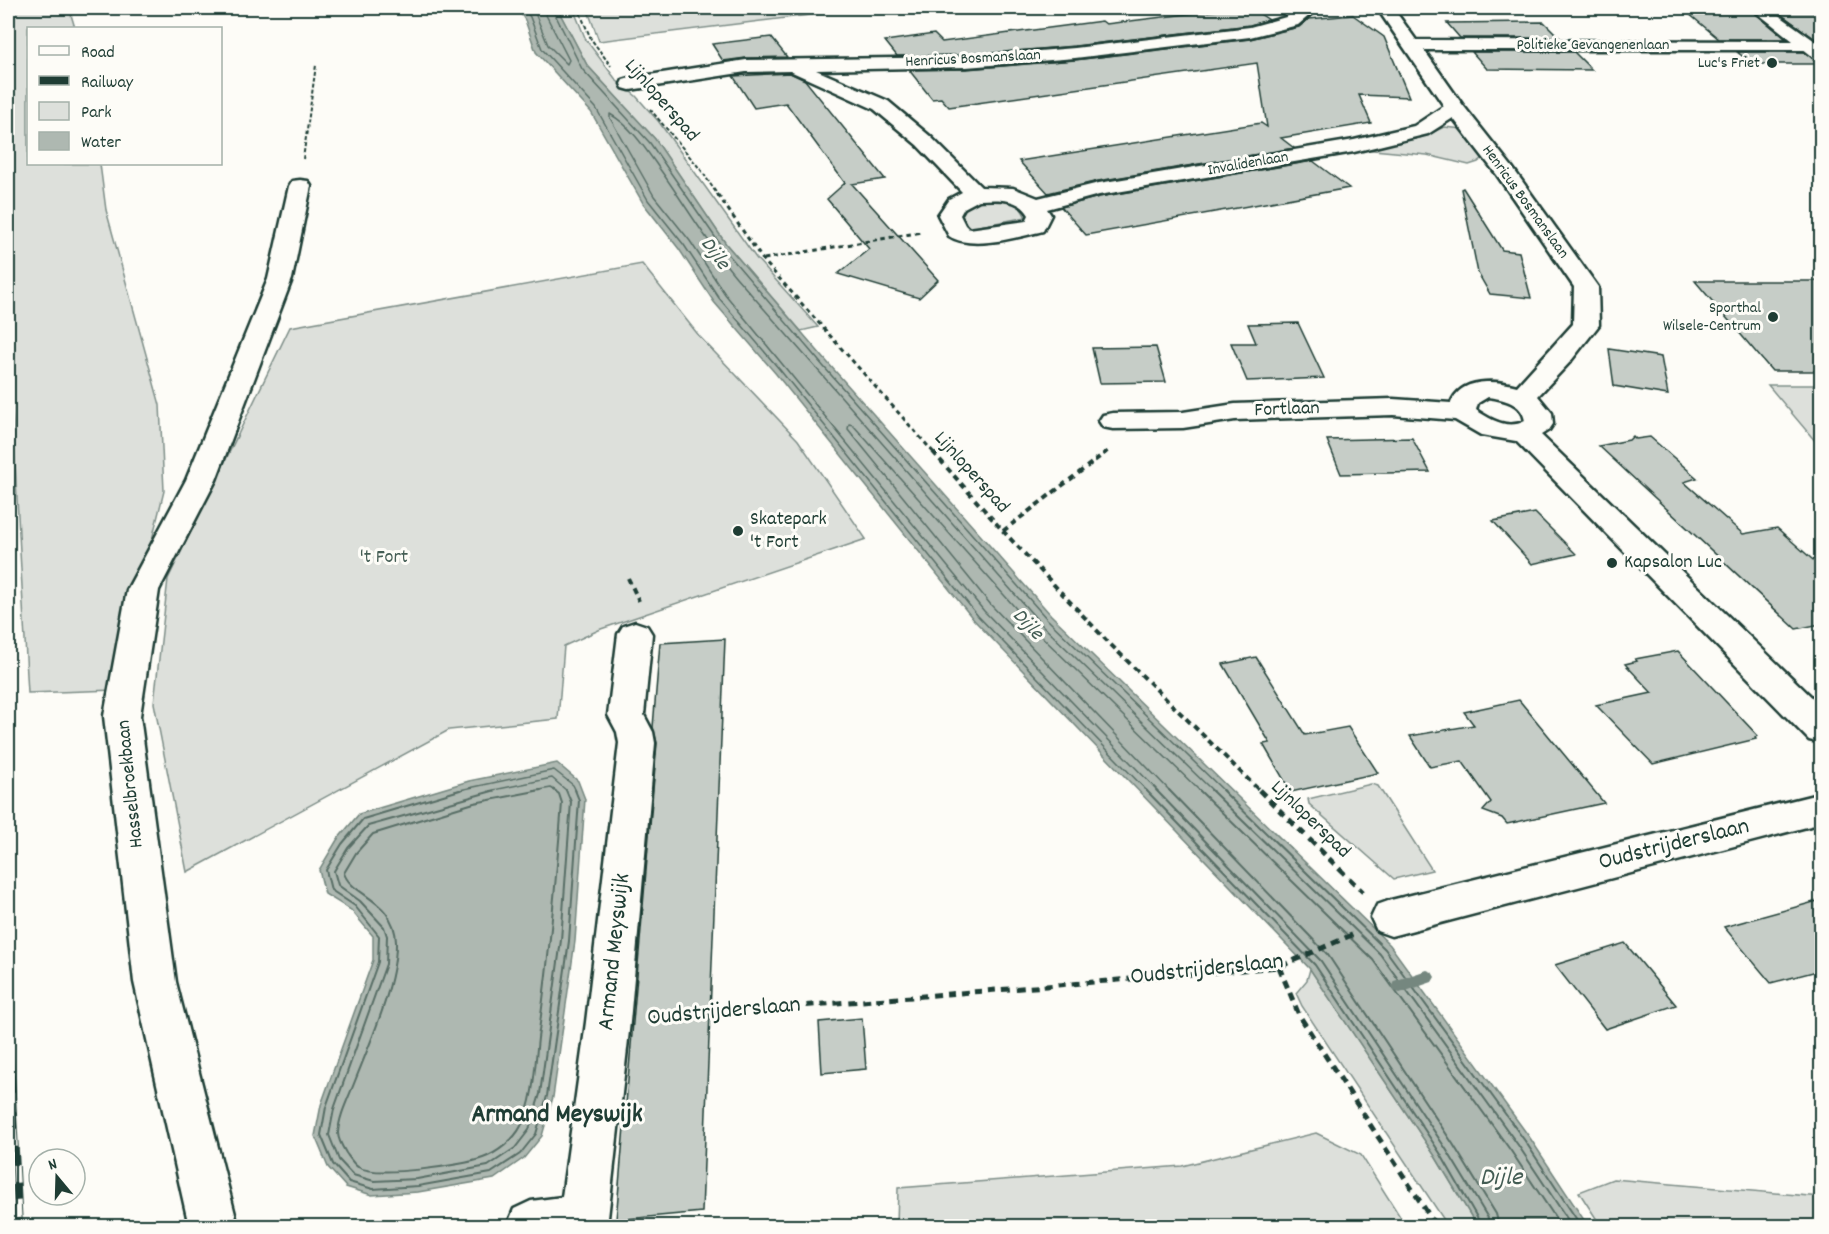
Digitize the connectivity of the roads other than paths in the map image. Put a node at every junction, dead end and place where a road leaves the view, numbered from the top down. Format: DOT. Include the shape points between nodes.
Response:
graph roads {
  1 [pos="1310,8"];
  2 [pos="1385,8"];
  3 [pos="1759,8"];
  4 [pos="1413,45"];
  5 [pos="1815,50"];
  6 [pos="878,63"];
  7 [pos="788,64"];
  8 [pos="630,84"];
  9 [pos="881,105"];
  10 [pos="1455,108"];
  11 [pos="300,186"];
  12 [pos="976,194"];
  13 [pos="1035,205"];
  14 [pos="1522,397"];
  15 [pos="1462,412"];
  16 [pos="1125,421"];
  17 [pos="1523,432"];
  18 [pos="635,634"];
  19 [pos="1821,730"];
  20 [pos="1821,808"];
  21 [pos="1391,918"];
  22 [pos="213,1227"];
  23 [pos="531,1227"];
  1 -- 6 [label="street, Henricus Bosmanslaan" via="1292,21 1239,33 1075,53 966,62"];
  2 -- 4 [label="street, Henricus Bosmanslaan"];
  3 -- 5 [label="street"];
  4 -- 5 [label="street, Politieke Gevangenenlaan"];
  4 -- 10 [label="street, Henricus Bosmanslaan"];
  6 -- 7 [label="street, Henricus Bosmanslaan"];
  6 -- 9 [label="street"];
  7 -- 8 [label="street, Henricus Bosmanslaan" via="746,66"];
  7 -- 9 [label="street"];
  9 -- 12 [label="street" via="924,141"];
  10 -- 13 [label="street, Invalidenlaan" via="1421,130 1354,146 1099,189"];
  10 -- 14 [label="street, Henricus Bosmanslaan" via="1505,171 1586,287 1586,325"];
  11 -- 22 [label="street, Hasselbroekbaan" via="280,279 201,480 143,590 122,716 155,982"];
  12 -- 13 [label="street" via="999,192 1020,196"];
  12 -- 13 [label="street" via="960,199 949,215 953,227 963,234 976,236 1035,226 1040,215"];
  14 -- 15 [label="street" via="1498,390 1474,391 1462,401"];
  14 -- 17 [label="street" via="1539,410 1541,418 1539,424"];
  15 -- 16 [label="street, Fortlaan" via="1394,407 1235,412 1183,420"];
  15 -- 17 [label="street" via="1485,428"];
  17 -- 19 [label="street"];
  18 -- 23 [label="street, Armand Meyswijk" via="626,715 637,743 584,1218"];
  20 -- 21 [label="street, Oudstrijderslaan"];
}
